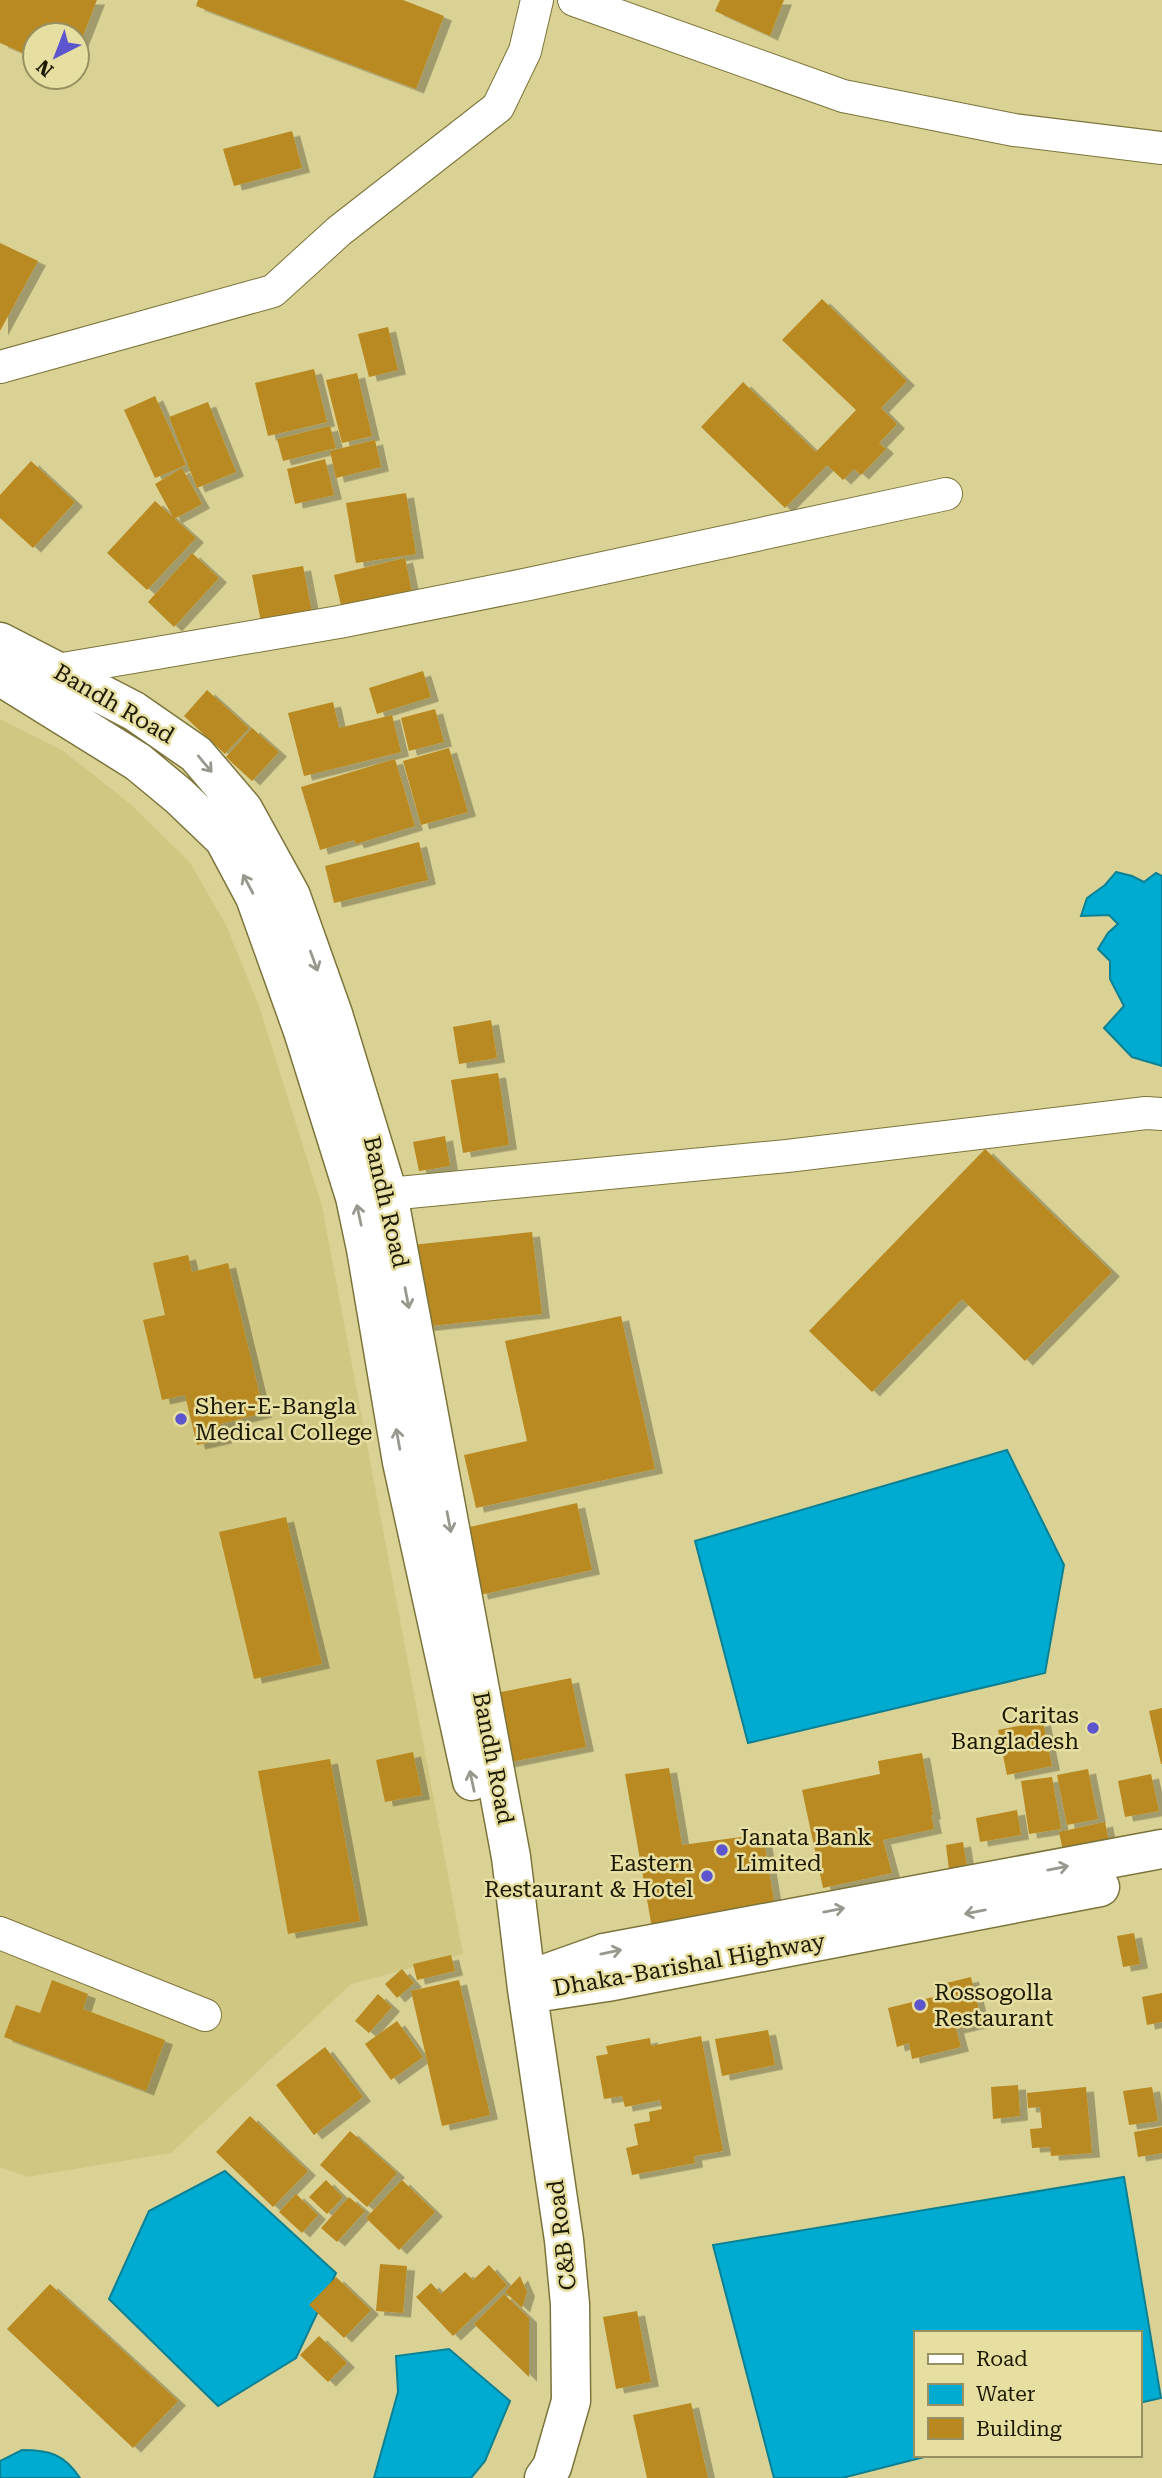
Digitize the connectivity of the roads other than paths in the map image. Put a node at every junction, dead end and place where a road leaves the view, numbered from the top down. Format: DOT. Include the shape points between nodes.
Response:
graph roads {
  1 [pos="537,0"];
  2 [pos="574,0"];
  3 [pos="1162,148"];
  4 [pos="0,367"];
  5 [pos="946,494"];
  6 [pos="0,642"];
  7 [pos="57,670"];
  8 [pos="0,676"];
  9 [pos="1162,1114"];
  10 [pos="388,1194"];
  11 [pos="1162,1849"];
  12 [pos="1162,1875"];
  13 [pos="0,1933"];
  14 [pos="527,1989"];
  15 [pos="205,2015"];
  16 [pos="544,2478"];
  1 -- 4 [label="street" via="525,51 498,107 339,231 273,290"];
  2 -- 3 [label="street" via="843,96 1014,130"];
  5 -- 7 [label="street" via="339,622"];
  6 -- 7 [label="highway, Bandh Road"];
  7 -- 10 [label="highway, Bandh Road, one-way" via="134,711 196,754 243,809 291,896 334,1014"];
  14 -- 8 [label="highway, Bandh Road, one-way" via="488,1859 402,1462 355,1197 255,897 224,839 179,796 138,762"];
  9 -- 10 [label="street"];
  10 -- 14 [label="highway, Bandh Road, one-way" via="511,1857"];
  14 -- 11 [label="highway, Dhaka-Barishal Highway, one-way" via="542,1975 604,1953"];
  12 -- 14 [label="highway, Dhaka-Barishal Highway, one-way" via="552,1992"];
  13 -- 15 [label="street"];
  14 -- 16 [label="highway, C&B Road" via="570,2304 571,2401 552,2467"];
}
